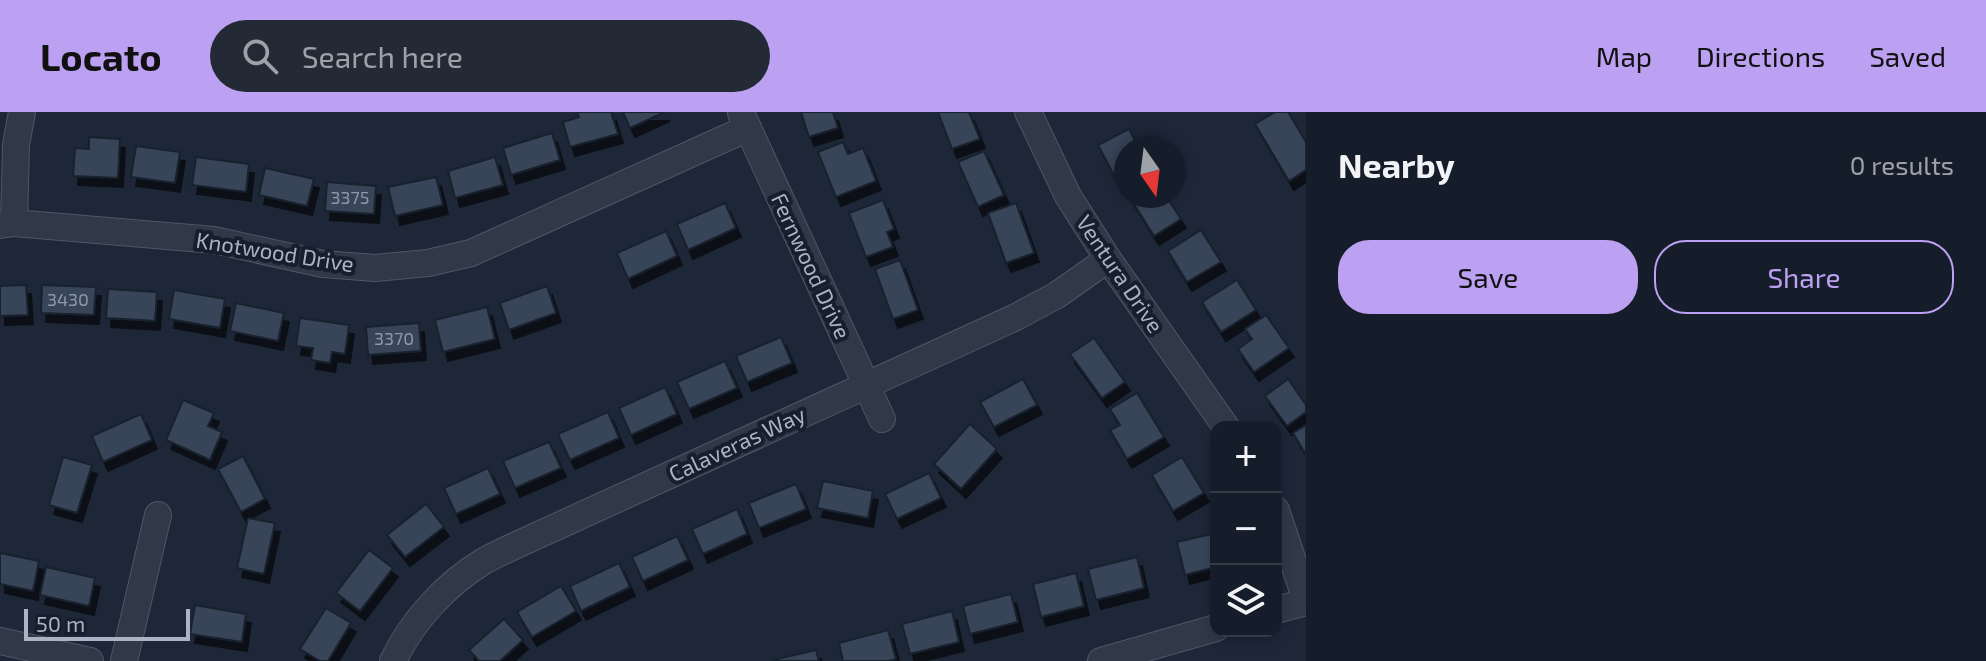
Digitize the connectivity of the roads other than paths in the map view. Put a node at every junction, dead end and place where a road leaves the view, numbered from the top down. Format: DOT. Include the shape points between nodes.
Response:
graph roads {
  1 [pos="22,112"];
  2 [pos="1028,112"];
  3 [pos="744,120"];
  4 [pos="7,224"];
  5 [pos="1108,259"];
  6 [pos="866,385"];
  7 [pos="882,419"];
  8 [pos="1222,421"];
  9 [pos="158,515"];
  10 [pos="1282,528"];
  11 [pos="1306,601"];
  12 [pos="1282,608"];
  13 [pos="1210,630"];
  14 [pos="0,641"];
  15 [pos="90,661"];
  16 [pos="124,661"];
  17 [pos="393,661"];
  18 [pos="1101,661"];
  1 -- 4 [label="street"];
  2 -- 5 [label="street, Ventura Drive" via="1068,196"];
  3 -- 4 [label="street, Knotwood Drive" via="471,253 428,263 375,268 323,264 214,240"];
  3 -- 6 [label="street, Fernwood Drive"];
  5 -- 6 [label="street, Calaveras Way" via="1016,317"];
  5 -- 8 [label="street, Ventura Drive"];
  6 -- 7 [label="street, Fernwood Drive"];
  6 -- 17 [label="street, Calaveras Way" via="485,561 434,603"];
  9 -- 16 [label="street"];
  10 -- 11 [label="street"];
  11 -- 12 [label="street"];
  13 -- 18 [label="street"];
  14 -- 15 [label="street"];
}
